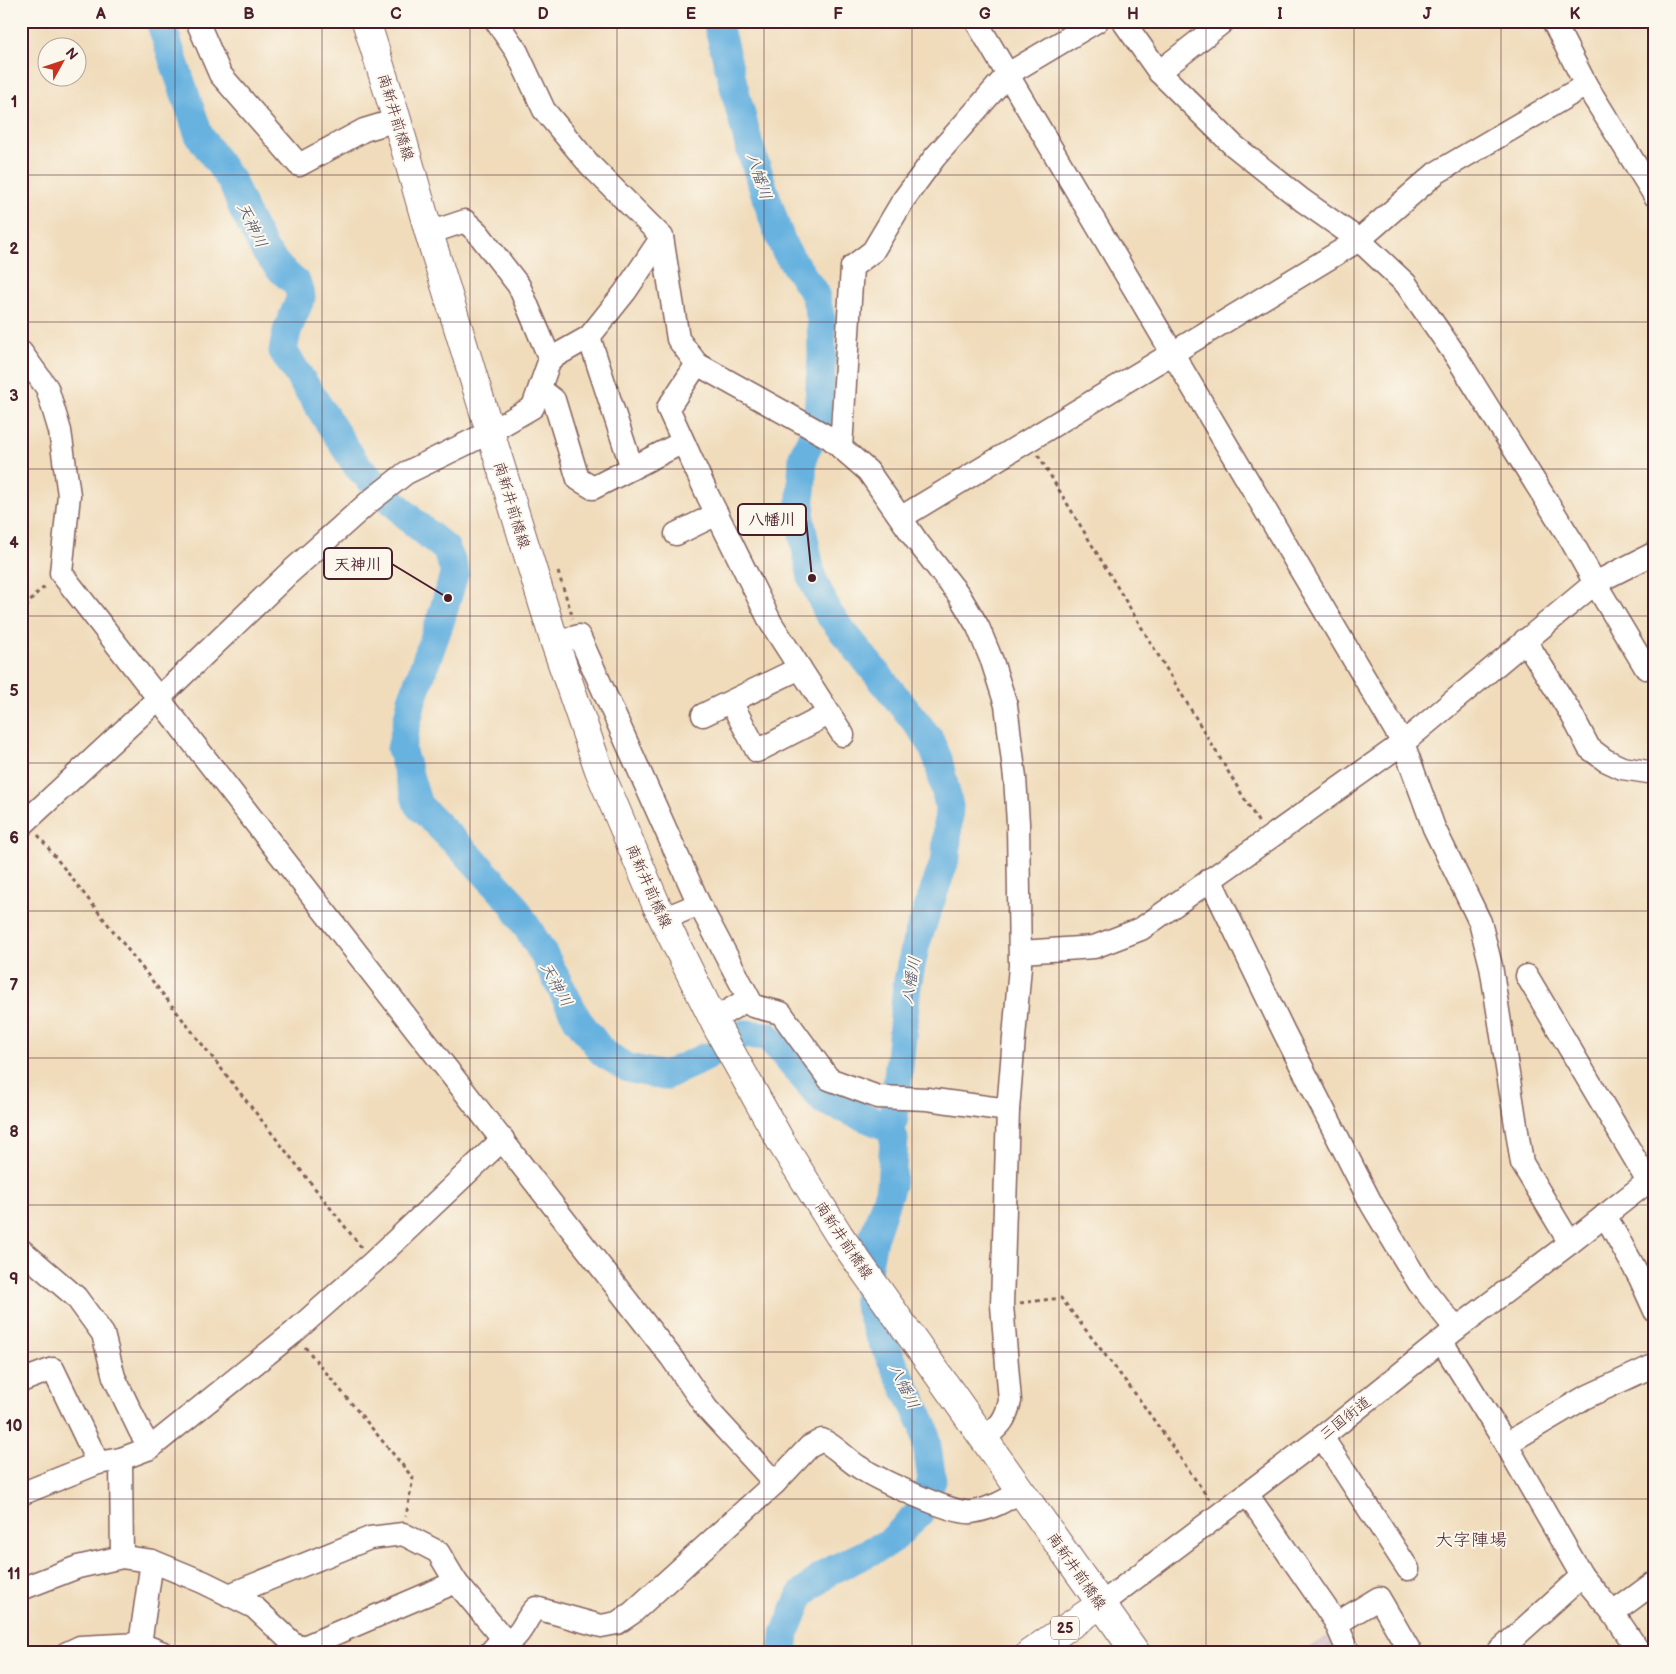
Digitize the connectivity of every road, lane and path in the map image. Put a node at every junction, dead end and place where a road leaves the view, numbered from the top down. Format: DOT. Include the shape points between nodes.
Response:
graph roads {
  1 [pos="197,21"];
  2 [pos="366,21"];
  3 [pos="496,21"];
  4 [pos="976,21"];
  5 [pos="1097,21"];
  6 [pos="1123,21"];
  7 [pos="1224,21"];
  8 [pos="1553,21"];
  9 [pos="1159,72"];
  10 [pos="1008,74"];
  11 [pos="1586,86"];
  12 [pos="397,120"];
  13 [pos="1653,188"];
  14 [pos="429,233"];
  15 [pos="662,237"];
  16 [pos="1358,240"];
  17 [pos="589,338"];
  18 [pos="21,352"];
  19 [pos="1174,353"];
  20 [pos="550,359"];
  21 [pos="697,364"];
  22 [pos="540,389"];
  23 [pos="490,432"];
  24 [pos="1029,441"];
  25 [pos="683,442"];
  26 [pos="836,443"];
  27 [pos="632,468"];
  28 [pos="717,514"];
  29 [pos="902,518"];
  30 [pos="676,534"];
  31 [pos="1655,552"];
  32 [pos="61,573"];
  33 [pos="1595,583"];
  34 [pos="21,614"];
  35 [pos="1524,640"];
  36 [pos="554,643"];
  37 [pos="1655,663"];
  38 [pos="800,668"];
  39 [pos="159,698"];
  40 [pos="731,702"];
  41 [pos="829,714"];
  42 [pos="702,716"];
  43 [pos="843,735"];
  44 [pos="1402,742"];
  45 [pos="1655,774"];
  46 [pos="24,823"];
  47 [pos="1268,838"];
  48 [pos="1210,879"];
  49 [pos="699,904"];
  50 [pos="663,919"];
  51 [pos="1020,952"];
  52 [pos="1527,976"];
  53 [pos="748,999"];
  54 [pos="714,1020"];
  55 [pos="1008,1110"];
  56 [pos="503,1139"];
  57 [pos="1652,1179"];
  58 [pos="1605,1215"];
  59 [pos="1570,1243"];
  60 [pos="21,1250"];
  61 [pos="373,1262"];
  62 [pos="1002,1306"];
  63 [pos="1655,1311"];
  64 [pos="293,1333"];
  65 [pos="1449,1335"];
  66 [pos="1655,1365"];
  67 [pos="21,1382"];
  68 [pos="1322,1437"];
  69 [pos="984,1438"];
  70 [pos="1506,1444"];
  71 [pos="150,1448"];
  72 [pos="121,1459"];
  73 [pos="98,1463"];
  74 [pos="775,1483"];
  75 [pos="1021,1491"];
  76 [pos="21,1494"];
  77 [pos="1247,1494"];
  78 [pos="1220,1514"];
  79 [pos="403,1534"];
  80 [pos="122,1557"];
  81 [pos="152,1561"];
  82 [pos="1408,1569"];
  83 [pos="1582,1576"];
  84 [pos="456,1582"];
  85 [pos="1655,1582"];
  86 [pos="21,1589"];
  87 [pos="229,1595"];
  88 [pos="1101,1604"];
  89 [pos="1613,1613"];
  90 [pos="1336,1624"];
  91 [pos="140,1644"];
  92 [pos="496,1645"];
  93 [pos="1040,1650"];
  94 [pos="300,1651"];
  95 [pos="67,1653"];
  96 [pos="163,1653"];
  97 [pos="1136,1653"];
  98 [pos="1349,1653"];
  99 [pos="1411,1653"];
  100 [pos="1496,1653"];
  101 [pos="1642,1653"];
  1 -- 12 [label="street" via="220,74 299,165 364,130"];
  2 -- 12 [label="main road, 南新井前橋線"];
  3 -- 15 [label="street" via="517,52 544,110 590,165"];
  4 -- 10 [label="street"];
  5 -- 10 [label="street"];
  6 -- 9 [label="street"];
  7 -- 9 [label="street"];
  8 -- 11 [label="street"];
  9 -- 16 [label="street" via="1233,145"];
  10 -- 19 [label="street"];
  10 -- 26 [label="street" via="934,158 904,199 873,251 852,266"];
  11 -- 13 [label="street"];
  11 -- 16 [label="street" via="1436,173"];
  12 -- 14 [label="main road, 南新井前橋線"];
  14 -- 20 [label="street" via="465,221 478,233 519,286"];
  14 -- 23 [label="main road, 南新井前橋線"];
  15 -- 17 [label="street"];
  15 -- 21 [label="street" via="678,339"];
  16 -- 19 [label="street"];
  16 -- 33 [label="street" via="1406,284 1456,356"];
  17 -- 20 [label="street"];
  17 -- 27 [label="street"];
  18 -- 32 [label="street" via="48,388 60,431 69,495"];
  19 -- 24 [label="street"];
  19 -- 44 [label="street"];
  20 -- 22 [label="street"];
  21 -- 25 [label="street" via="668,408"];
  21 -- 26 [label="street"];
  22 -- 23 [label="street" via="533,407"];
  22 -- 27 [label="street" via="554,400 578,479 593,488"];
  23 -- 36 [label="main road, 南新井前橋線"];
  23 -- 39 [label="street" via="406,473 369,502 287,575"];
  24 -- 29 [label="street"];
  24 -- 47 [label="path"];
  25 -- 27 [label="street"];
  25 -- 28 [label="street"];
  26 -- 29 [label="street" via="868,471"];
  28 -- 30 [label="street"];
  28 -- 38 [label="street" via="771,623"];
  29 -- 51 [label="street" via="959,595 978,627 1006,705 1015,778"];
  31 -- 33 [label="street"];
  32 -- 34 [label="path" via="36,594"];
  32 -- 39 [label="street"];
  33 -- 35 [label="street"];
  33 -- 37 [label="street" via="1646,668"];
  35 -- 44 [label="street"];
  35 -- 45 [label="street" via="1589,748 1622,768"];
  36 -- 49 [label="street" via="579,636"];
  36 -- 50 [label="main road, 南新井前橋線" via="599,770"];
  38 -- 40 [label="street"];
  38 -- 41 [label="street"];
  39 -- 46 [label="street"];
  39 -- 56 [label="street"];
  40 -- 41 [label="street" via="758,751"];
  40 -- 42 [label="street"];
  41 -- 43 [label="street"];
  44 -- 47 [label="street"];
  44 -- 59 [label="street" via="1434,828 1480,922 1491,966 1522,1163"];
  46 -- 61 [label="path"];
  47 -- 48 [label="street"];
  48 -- 51 [label="street" via="1142,929 1094,947"];
  48 -- 65 [label="street" via="1372,1205"];
  49 -- 50 [label="street"];
  49 -- 53 [label="street"];
  50 -- 54 [label="main road, 南新井前橋線"];
  51 -- 55 [label="street"];
  52 -- 57 [label="street"];
  53 -- 54 [label="street"];
  53 -- 55 [label="street" via="753,1006 781,1013 829,1079 878,1096"];
  54 -- 69 [label="main road, 南新井前橋線" via="781,1142 839,1235"];
  55 -- 62 [label="street"];
  56 -- 61 [label="street"];
  56 -- 74 [label="street" via="672,1357 707,1409"];
  57 -- 58 [label="street, 三国街道"];
  58 -- 59 [label="street, 三国街道"];
  58 -- 63 [label="street"];
  59 -- 65 [label="street, 三国街道"];
  60 -- 71 [label="street" via="76,1297 103,1334 114,1377"];
  61 -- 64 [label="street"];
  62 -- 69 [label="street" via="1010,1401 1006,1417"];
  62 -- 78 [label="path" via="1061,1298 1137,1396"];
  64 -- 71 [label="street"];
  64 -- 79 [label="path" via="413,1478"];
  65 -- 68 [label="street, 三国街道"];
  65 -- 70 [label="street"];
  66 -- 70 [label="street" via="1584,1398"];
  67 -- 73 [label="street" via="53,1369"];
  68 -- 77 [label="street, 三国街道"];
  68 -- 82 [label="street"];
  69 -- 75 [label="main road, 南新井前橋線"];
  70 -- 83 [label="street"];
  71 -- 72 [label="street"];
  72 -- 73 [label="street"];
  72 -- 80 [label="street"];
  73 -- 76 [label="street"];
  74 -- 75 [label="street" via="810,1447 822,1440 873,1476 945,1506 970,1512 999,1505"];
  74 -- 92 [label="street" via="617,1623 601,1626 536,1608 520,1633"];
  75 -- 88 [label="main road, 南新井前橋線"];
  77 -- 78 [label="street, 三国街道"];
  77 -- 90 [label="street"];
  78 -- 88 [label="street, 三国街道"];
  79 -- 84 [label="street" via="438,1552"];
  79 -- 87 [label="street" via="370,1538"];
  80 -- 81 [label="street"];
  80 -- 86 [label="street" via="78,1567"];
  81 -- 87 [label="street"];
  81 -- 91 [label="street"];
  83 -- 89 [label="street"];
  83 -- 100 [label="street"];
  84 -- 92 [label="street"];
  84 -- 94 [label="street"];
  85 -- 89 [label="street"];
  87 -- 94 [label="street" via="254,1607"];
  88 -- 93 [label="main road, 三国街道 / 25"];
  88 -- 97 [label="main road, 南新井前橋線"];
  89 -- 101 [label="street"];
  90 -- 98 [label="street"];
  90 -- 99 [label="street" via="1379,1598"];
  91 -- 95 [label="street" via="80,1648"];
  91 -- 96 [label="street"];
}
